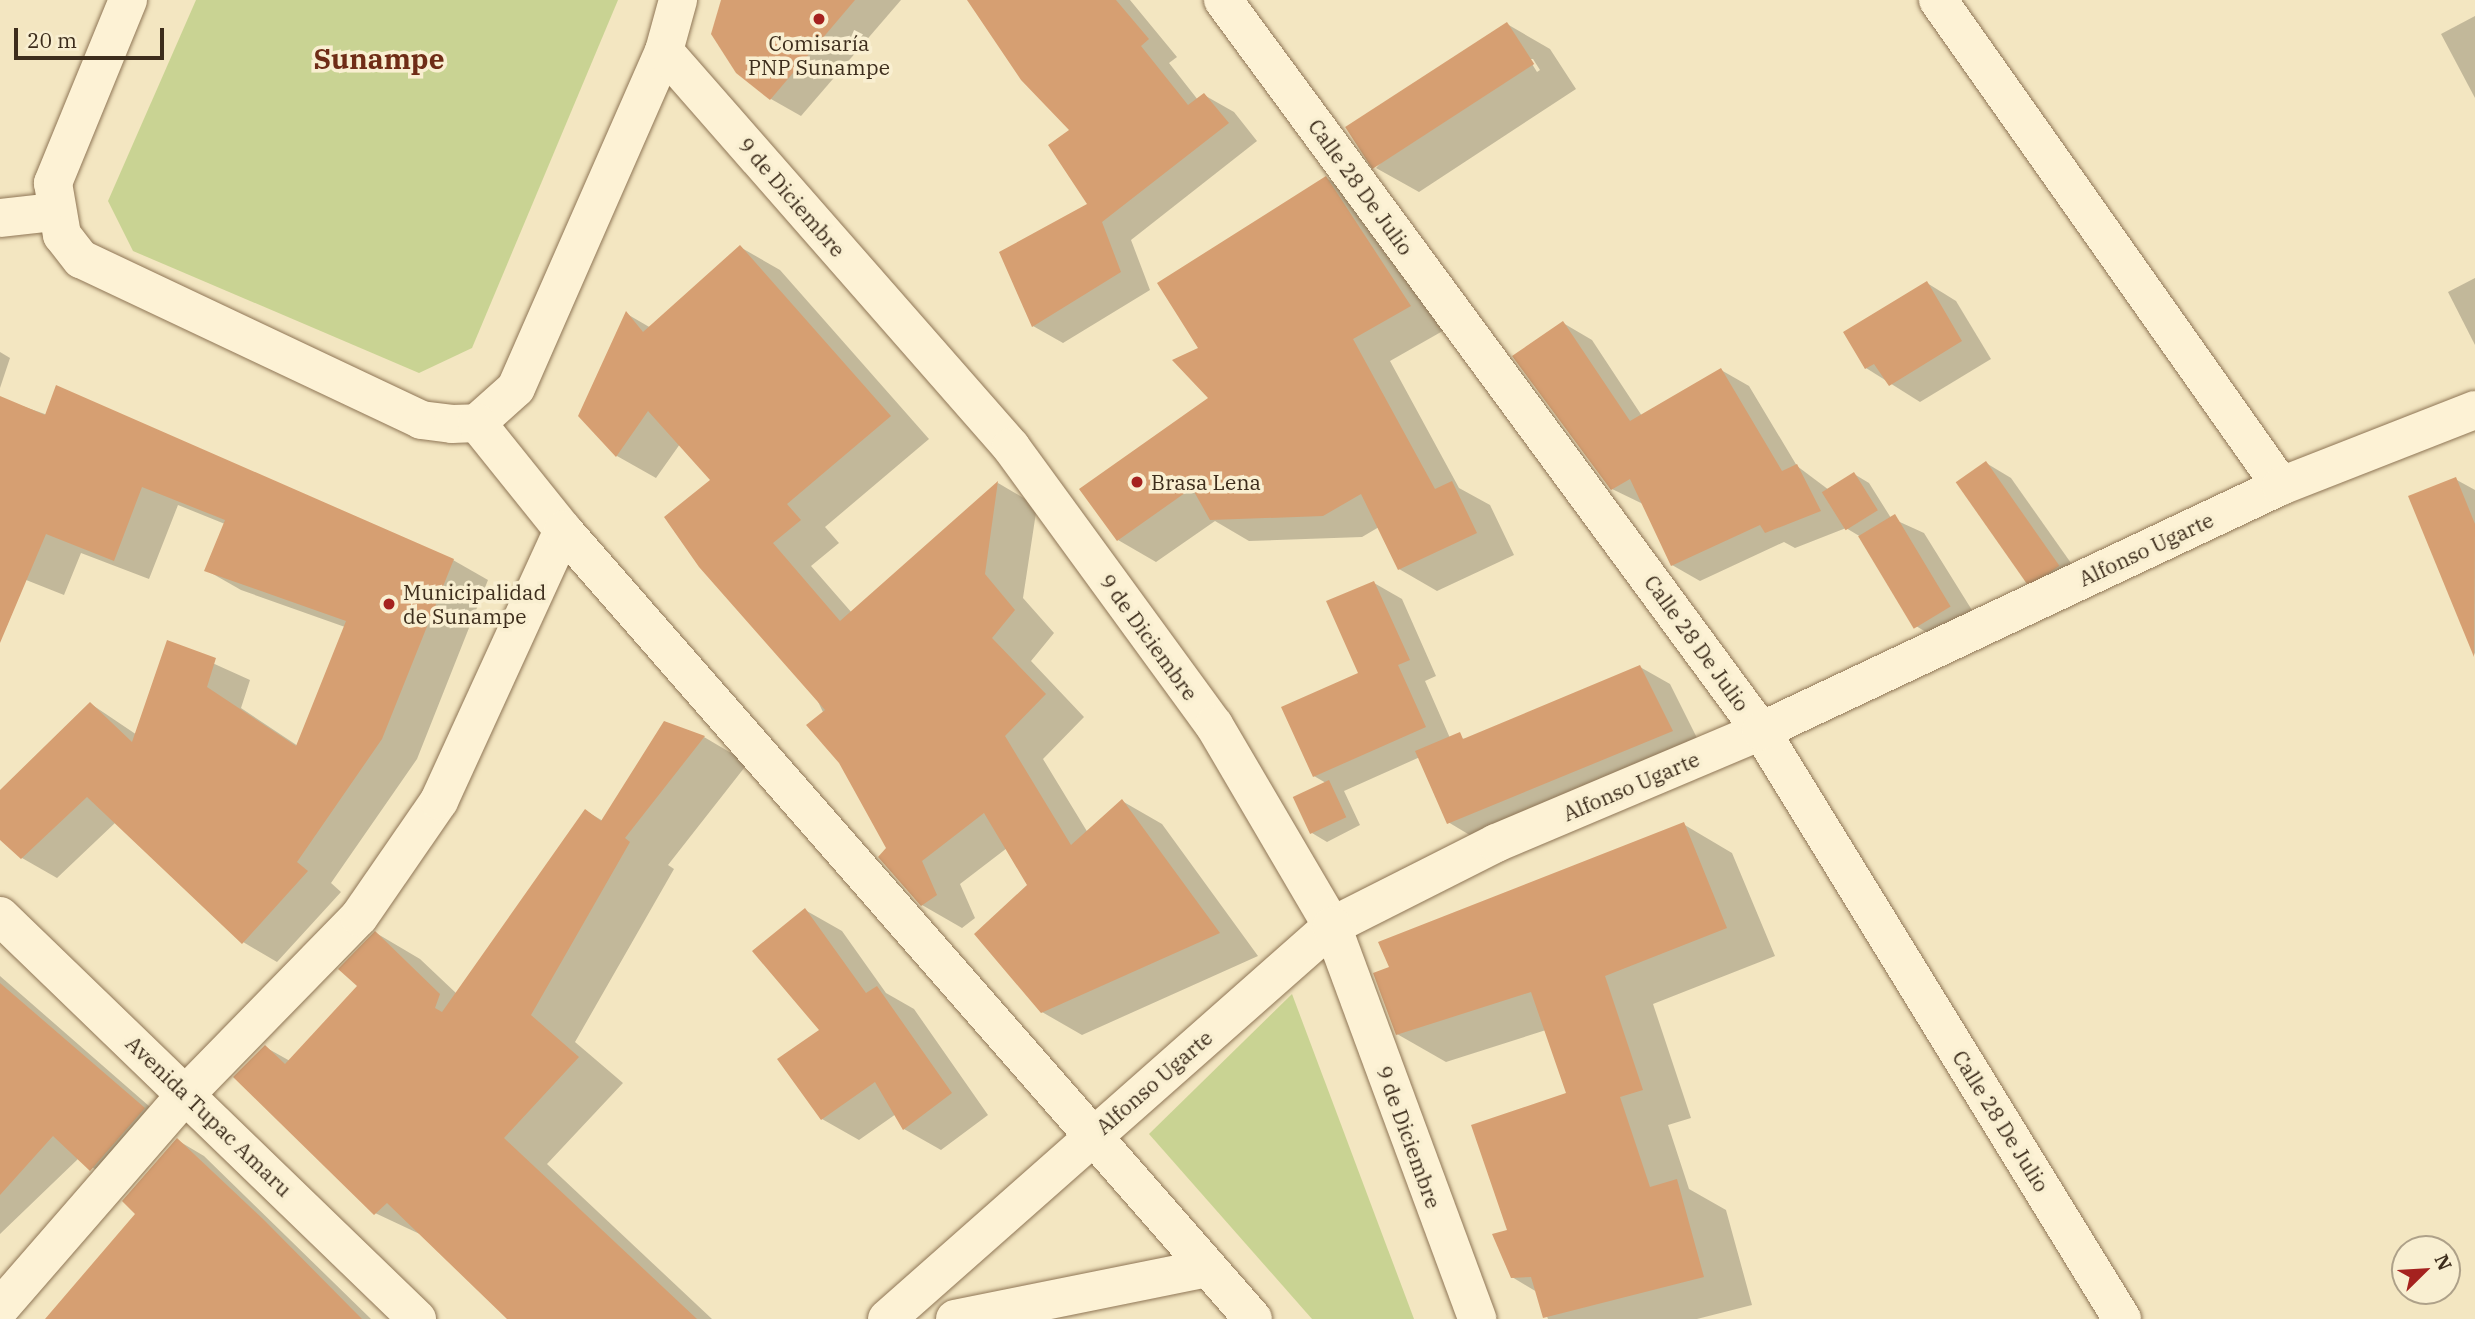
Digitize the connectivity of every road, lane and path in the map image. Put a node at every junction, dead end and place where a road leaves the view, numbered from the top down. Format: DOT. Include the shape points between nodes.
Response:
graph roads {
  1 [pos="128,0"];
  2 [pos="678,0"];
  3 [pos="1223,0"];
  4 [pos="1938,0"];
  5 [pos="664,51"];
  6 [pos="54,212"];
  7 [pos="0,218"];
  8 [pos="2475,410"];
  9 [pos="477,423"];
  10 [pos="2281,486"];
  11 [pos="563,530"];
  12 [pos="1761,731"];
  13 [pos="0,916"];
  14 [pos="1332,926"];
  15 [pos="187,1093"];
  16 [pos="1095,1134"];
  17 [pos="1207,1268"];
  18 [pos="0,1308"];
  19 [pos="417,1319"];
  20 [pos="887,1319"];
  21 [pos="955,1319"];
  22 [pos="1253,1319"];
  23 [pos="1477,1319"];
  24 [pos="2122,1319"];
  1 -- 6 [label="street" via="62,156 53,183"];
  2 -- 5 [label="street"];
  3 -- 12 [label="street, Calle 28 De Julio"];
  4 -- 10 [label="street"];
  5 -- 9 [label="street" via="516,388"];
  5 -- 14 [label="street, 9 de Diciembre" via="1011,447 1214,725"];
  6 -- 7 [label="street"];
  6 -- 9 [label="street" via="81,259 421,421"];
  8 -- 10 [label="street, Alfonso Ugarte"];
  9 -- 11 [label="street"];
  10 -- 12 [label="street, Alfonso Ugarte"];
  11 -- 15 [label="street" via="439,801 359,917"];
  11 -- 16 [label="street"];
  12 -- 14 [label="street, Alfonso Ugarte" via="1496,842"];
  12 -- 24 [label="street, Calle 28 De Julio"];
  13 -- 15 [label="street, Avenida Tupac Amaru"];
  14 -- 16 [label="street, Alfonso Ugarte"];
  14 -- 23 [label="street, 9 de Diciembre"];
  15 -- 18 [label="street"];
  15 -- 19 [label="street, Avenida Tupac Amaru"];
  16 -- 17 [label="street"];
  16 -- 20 [label="street, Alfonso Ugarte"];
  17 -- 21 [label="street"];
  17 -- 22 [label="street"];
}
